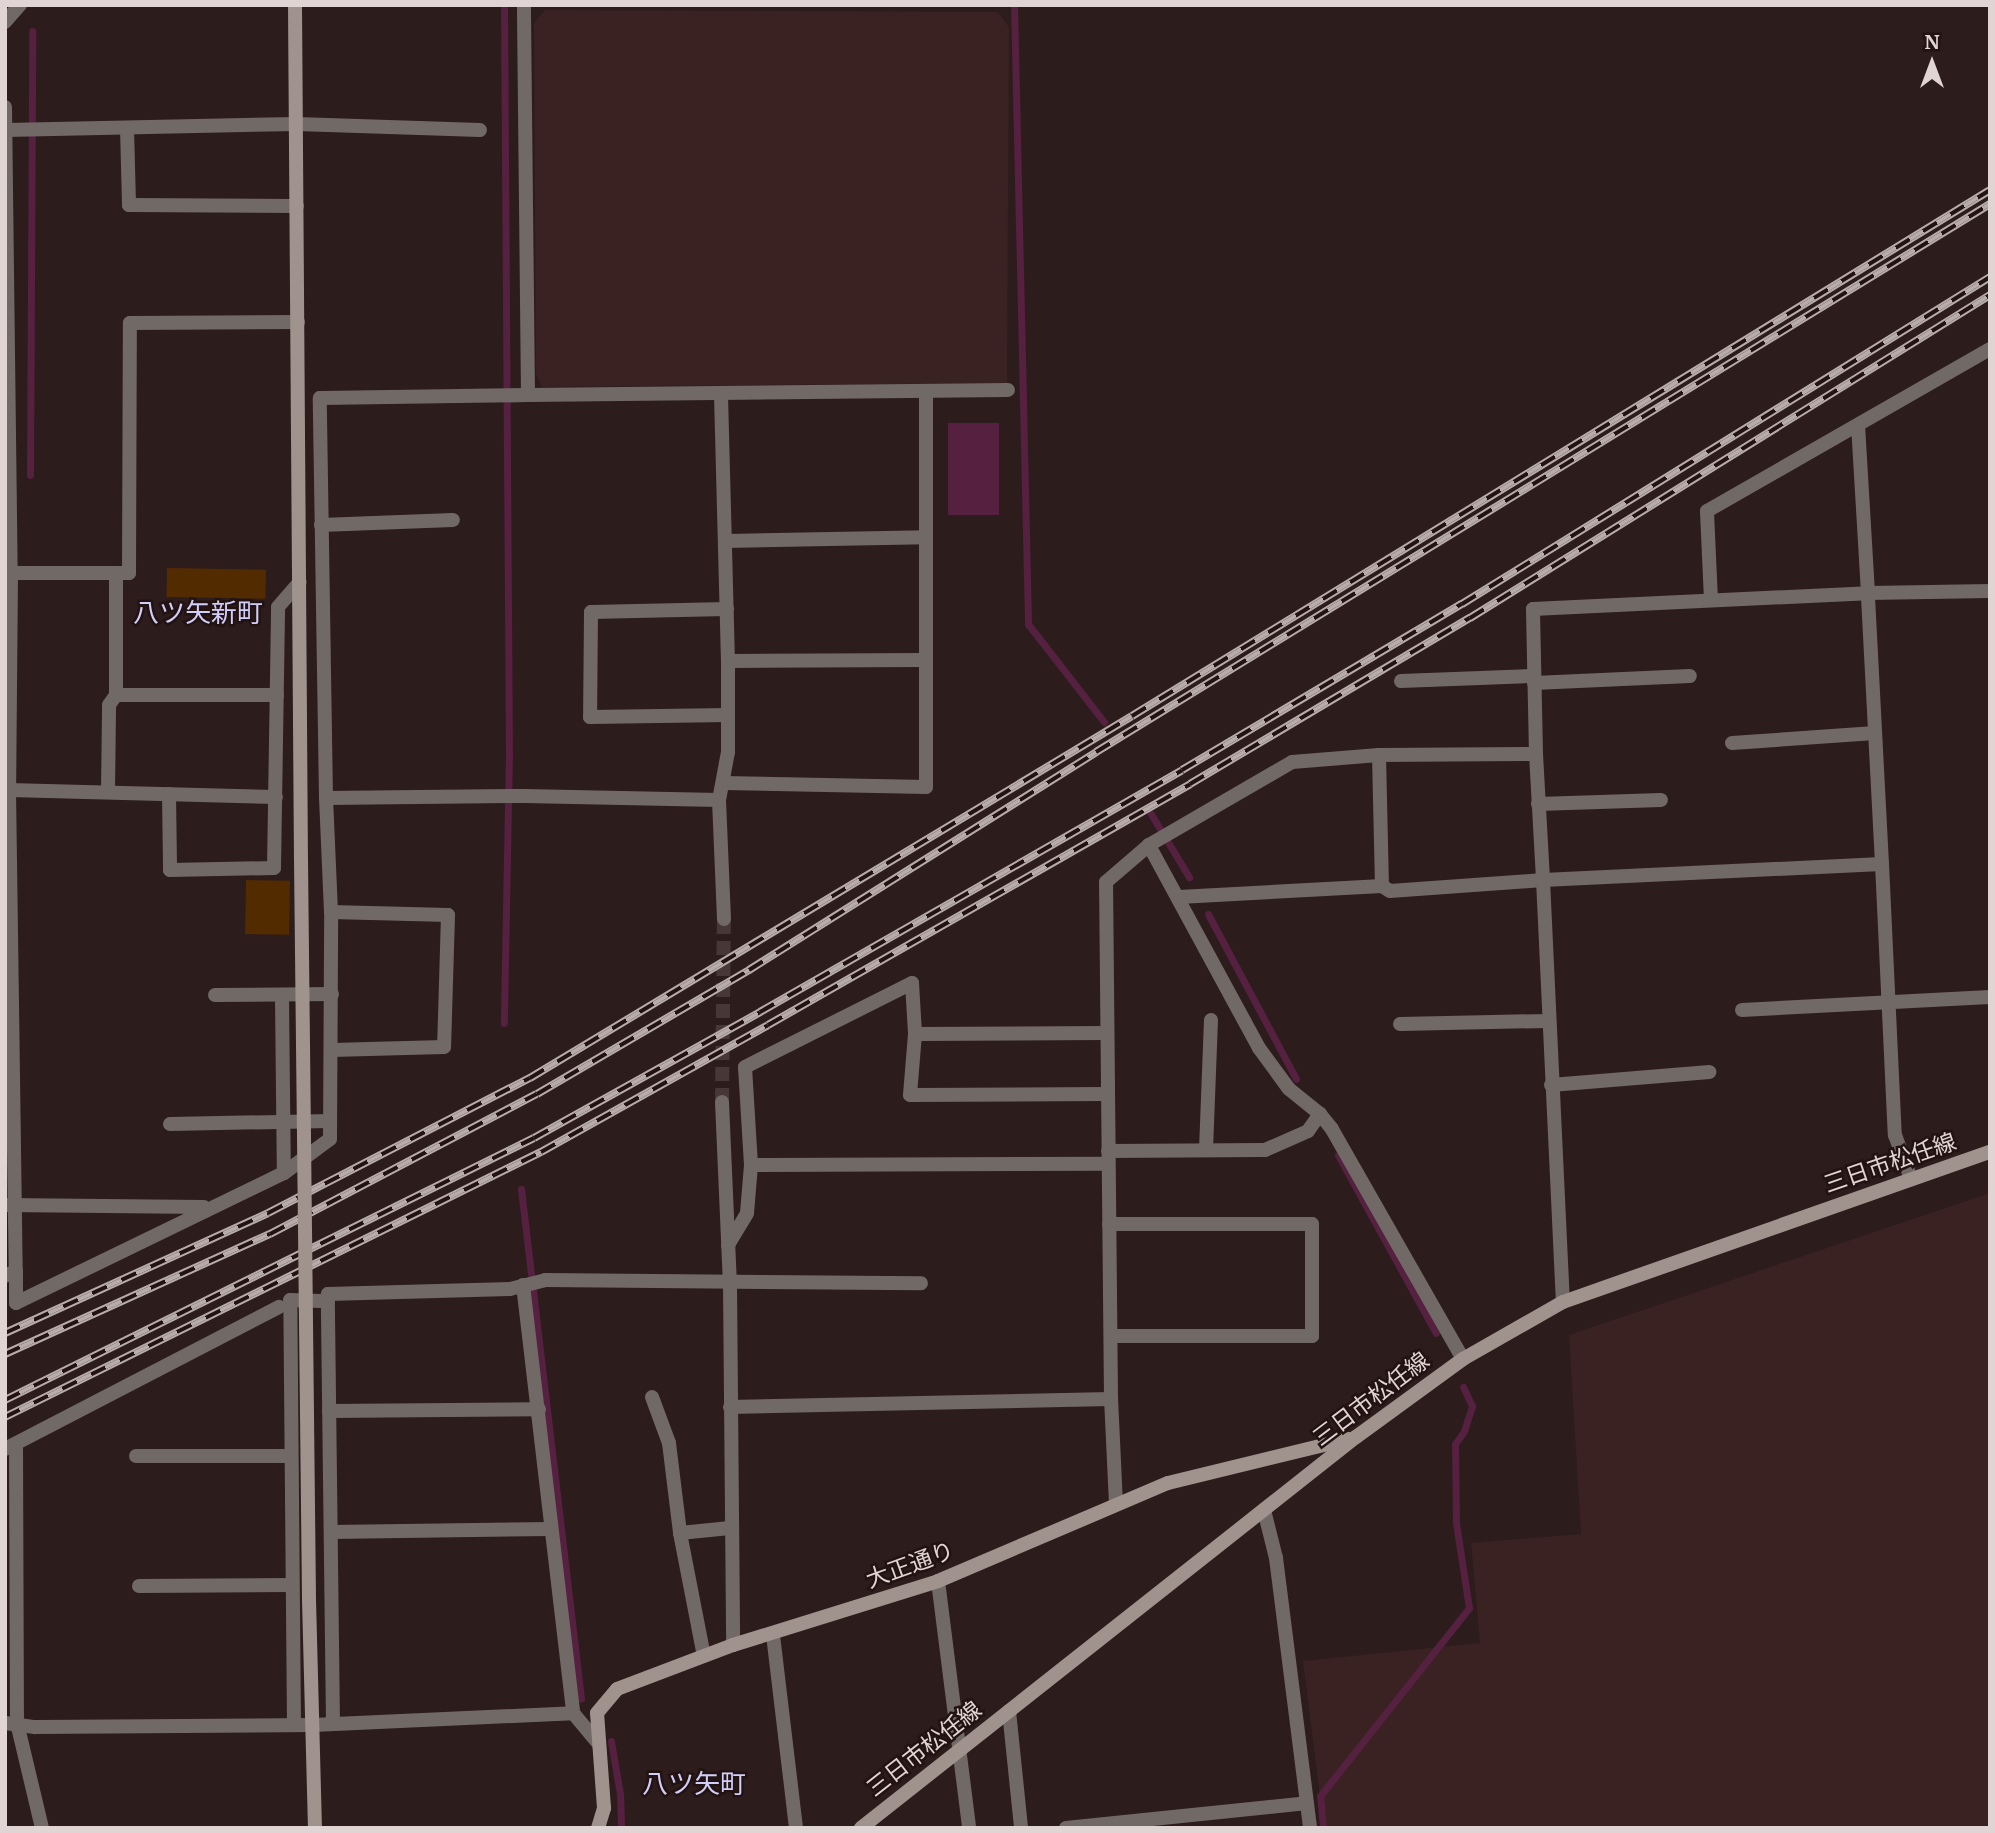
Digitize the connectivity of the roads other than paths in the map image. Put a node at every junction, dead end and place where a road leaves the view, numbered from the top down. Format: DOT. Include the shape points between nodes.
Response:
graph roads {
  1 [pos="20,5"];
  2 [pos="295,5"];
  3 [pos="524,5"];
  4 [pos="5,22"];
  5 [pos="5,107"];
  6 [pos="297,124"];
  7 [pos="127,128"];
  8 [pos="6,130"];
  9 [pos="480,130"];
  10 [pos="297,206"];
  11 [pos="298,322"];
  12 [pos="1990,349"];
  13 [pos="1008,390"];
  14 [pos="926,392"];
  15 [pos="522,395"];
  16 [pos="721,395"];
  17 [pos="1858,425"];
  18 [pos="453,520"];
  19 [pos="321,525"];
  20 [pos="926,537"];
  21 [pos="726,541"];
  22 [pos="11,573"];
  23 [pos="116,573"];
  24 [pos="300,582"];
  25 [pos="1990,591"];
  26 [pos="1868,593"];
  27 [pos="1711,600"];
  28 [pos="727,609"];
  29 [pos="926,660"];
  30 [pos="728,661"];
  31 [pos="1690,676"];
  32 [pos="1534,679"];
  33 [pos="1401,681"];
  34 [pos="116,695"];
  35 [pos="277,695"];
  36 [pos="728,715"];
  37 [pos="1875,733"];
  38 [pos="1732,743"];
  39 [pos="1536,754"];
  40 [pos="1379,755"];
  41 [pos="723,783"];
  42 [pos="9,790"];
  43 [pos="108,792"];
  44 [pos="169,794"];
  45 [pos="276,797"];
  46 [pos="326,798"];
  47 [pos="719,800"];
  48 [pos="1661,800"];
  49 [pos="1538,804"];
  50 [pos="1149,845"];
  51 [pos="7,850"];
  52 [pos="1882,864"];
  53 [pos="1543,880"];
  54 [pos="1382,887"];
  55 [pos="1179,897"];
  56 [pos="331,912"];
  57 [pos="724,919"];
  58 [pos="332,994"];
  59 [pos="215,995"];
  60 [pos="282,996"];
  61 [pos="1990,997"];
  62 [pos="1887,1002"];
  63 [pos="8,1004"];
  64 [pos="1742,1010"];
  65 [pos="1211,1020"];
  66 [pos="1548,1021"];
  67 [pos="1400,1024"];
  68 [pos="1107,1032"];
  69 [pos="915,1034"];
  70 [pos="332,1050"];
  71 [pos="1709,1072"];
  72 [pos="1551,1085"];
  73 [pos="1108,1094"];
  74 [pos="722,1102"];
  75 [pos="1321,1114"];
  76 [pos="330,1121"];
  77 [pos="170,1124"];
  78 [pos="284,1124"];
  79 [pos="1206,1150"];
  80 [pos="1990,1153"];
  81 [pos="1108,1157"];
  82 [pos="751,1165"];
  83 [pos="284,1173"];
  84 [pos="1911,1179"];
  85 [pos="9,1205"];
  86 [pos="209,1207"];
  87 [pos="1110,1224"];
  88 [pos="728,1245"];
  89 [pos="10,1274"];
  90 [pos="730,1283"];
  91 [pos="920,1283"];
  92 [pos="529,1284"];
  93 [pos="328,1301"];
  94 [pos="1563,1302"];
  95 [pos="279,1307"];
  96 [pos="1111,1336"];
  97 [pos="1463,1359"];
  98 [pos="652,1396"];
  99 [pos="1111,1399"];
  100 [pos="730,1407"];
  101 [pos="539,1409"];
  102 [pos="329,1411"];
  103 [pos="1356,1437"];
  104 [pos="10,1446"];
  105 [pos="136,1456"];
  106 [pos="290,1456"];
  107 [pos="291,1481"];
  108 [pos="330,1481"];
  109 [pos="1116,1504"];
  110 [pos="1264,1510"];
  111 [pos="730,1528"];
  112 [pos="551,1529"];
  113 [pos="331,1532"];
  114 [pos="680,1533"];
  115 [pos="938,1581"];
  116 [pos="292,1585"];
  117 [pos="139,1586"];
  118 [pos="773,1635"];
  119 [pos="733,1645"];
  120 [pos="704,1656"];
  121 [pos="1009,1711"];
  122 [pos="573,1713"];
  123 [pos="11,1723"];
  124 [pos="333,1724"];
  125 [pos="294,1725"];
  126 [pos="313,1725"];
  127 [pos="598,1744"];
  128 [pos="959,1751"];
  129 [pos="1307,1803"];
  130 [pos="42,1828"];
  131 [pos="315,1828"];
  132 [pos="598,1828"];
  133 [pos="796,1828"];
  134 [pos="861,1828"];
  135 [pos="969,1828"];
  136 [pos="1021,1828"];
  137 [pos="1066,1828"];
  138 [pos="1310,1828"];
  1 -- 4 [label="street"];
  2 -- 6 [label="street"];
  3 -- 15 [label="street"];
  5 -- 8 [label="street"];
  6 -- 7 [label="street"];
  6 -- 9 [label="street"];
  6 -- 10 [label="street"];
  7 -- 8 [label="street"];
  7 -- 10 [label="street" via="129,205"];
  8 -- 22 [label="street"];
  10 -- 11 [label="street"];
  11 -- 23 [label="street" via="130,323 129,573"];
  11 -- 24 [label="street"];
  12 -- 17 [label="street"];
  13 -- 14 [label="street"];
  14 -- 16 [label="street"];
  14 -- 20 [label="street"];
  15 -- 16 [label="street"];
  15 -- 19 [label="street" via="320,398"];
  16 -- 21 [label="street"];
  17 -- 26 [label="street"];
  17 -- 27 [label="street" via="1707,512"];
  18 -- 19 [label="street"];
  19 -- 46 [label="street"];
  20 -- 21 [label="street"];
  20 -- 29 [label="street"];
  21 -- 28 [label="street"];
  22 -- 23 [label="street"];
  22 -- 42 [label="street"];
  23 -- 34 [label="street"];
  24 -- 35 [label="street" via="278,607"];
  24 -- 126 [label="street, bridge"];
  25 -- 26 [label="street"];
  26 -- 27 [label="street"];
  26 -- 37 [label="street"];
  27 -- 32 [label="street" via="1533,609"];
  28 -- 30 [label="street"];
  28 -- 36 [label="street" via="591,612 590,717"];
  29 -- 30 [label="street"];
  29 -- 41 [label="street" via="926,788"];
  30 -- 36 [label="street"];
  31 -- 32 [label="street"];
  32 -- 33 [label="street"];
  32 -- 39 [label="street"];
  34 -- 35 [label="street"];
  34 -- 43 [label="street" via="109,705"];
  35 -- 45 [label="street"];
  36 -- 41 [label="street"];
  37 -- 38 [label="street"];
  37 -- 52 [label="street"];
  39 -- 40 [label="street"];
  39 -- 49 [label="street"];
  40 -- 50 [label="street" via="1292,762"];
  40 -- 54 [label="street"];
  41 -- 47 [label="street"];
  42 -- 43 [label="street"];
  42 -- 51 [label="street"];
  43 -- 44 [label="street"];
  44 -- 45 [label="street"];
  44 -- 45 [label="street" via="170,870 274,868"];
  46 -- 47 [label="street"];
  46 -- 56 [label="street"];
  47 -- 57 [label="street"];
  48 -- 49 [label="street"];
  49 -- 53 [label="street"];
  50 -- 55 [label="street"];
  50 -- 68 [label="street" via="1106,882"];
  51 -- 63 [label="street"];
  52 -- 53 [label="street"];
  52 -- 62 [label="street"];
  53 -- 54 [label="street" via="1390,891"];
  53 -- 66 [label="street"];
  54 -- 55 [label="street"];
  55 -- 75 [label="street" via="1259,1048 1289,1089"];
  56 -- 58 [label="street"];
  56 -- 70 [label="street" via="448,915 444,1047"];
  58 -- 60 [label="street"];
  58 -- 70 [label="street"];
  59 -- 60 [label="street"];
  60 -- 78 [label="street"];
  61 -- 62 [label="street"];
  62 -- 64 [label="street"];
  62 -- 84 [label="street" via="1895,1135"];
  63 -- 85 [label="street"];
  65 -- 79 [label="street"];
  66 -- 67 [label="street"];
  66 -- 72 [label="street"];
  68 -- 69 [label="street"];
  68 -- 73 [label="street"];
  69 -- 73 [label="street" via="910,1095"];
  69 -- 82 [label="street" via="912,983 744,1067"];
  70 -- 76 [label="street"];
  71 -- 72 [label="street"];
  72 -- 94 [label="street"];
  73 -- 81 [label="street"];
  74 -- 88 [label="street"];
  75 -- 79 [label="street" via="1308,1131 1265,1150"];
  75 -- 97 [label="street"];
  76 -- 78 [label="street"];
  76 -- 83 [label="street" via="330,1139"];
  77 -- 78 [label="street"];
  78 -- 83 [label="street"];
  79 -- 81 [label="street"];
  80 -- 84 [label="street, 三日市松任線"];
  81 -- 82 [label="street"];
  81 -- 87 [label="street"];
  82 -- 88 [label="street" via="747,1213"];
  83 -- 86 [label="street"];
  84 -- 94 [label="street, 三日市松任線"];
  85 -- 86 [label="street"];
  85 -- 89 [label="street"];
  86 -- 89 [label="street" via="16,1303"];
  87 -- 96 [label="street"];
  87 -- 96 [label="street" via="1312,1224 1312,1336"];
  88 -- 90 [label="street"];
  90 -- 91 [label="street"];
  90 -- 92 [label="street"];
  90 -- 100 [label="street"];
  92 -- 93 [label="street" via="510,1289 328,1294"];
  92 -- 101 [label="street"];
  93 -- 102 [label="street"];
  93 -- 106 [label="street" via="290,1300"];
  94 -- 97 [label="street, 三日市松任線"];
  95 -- 104 [label="street"];
  96 -- 99 [label="street"];
  97 -- 103 [label="street, 三日市松任線"];
  98 -- 114 [label="street" via="669,1443"];
  99 -- 100 [label="street"];
  99 -- 109 [label="street"];
  100 -- 111 [label="street"];
  101 -- 102 [label="street"];
  101 -- 112 [label="street"];
  102 -- 108 [label="street"];
  103 -- 109 [label="street, 大正通り" via="1168,1483"];
  103 -- 110 [label="street, 三日市松任線"];
  104 -- 123 [label="street"];
  105 -- 106 [label="street"];
  106 -- 107 [label="street"];
  107 -- 108 [label="street"];
  107 -- 116 [label="street"];
  108 -- 113 [label="street"];
  109 -- 115 [label="street, 大正通り"];
  110 -- 121 [label="street, 三日市松任線"];
  110 -- 129 [label="street" via="1276,1558"];
  111 -- 114 [label="street"];
  111 -- 119 [label="street"];
  112 -- 113 [label="street"];
  112 -- 122 [label="street"];
  113 -- 124 [label="street"];
  114 -- 120 [label="street"];
  115 -- 118 [label="street, 大正通り"];
  115 -- 128 [label="street"];
  116 -- 117 [label="street"];
  116 -- 125 [label="street"];
  118 -- 119 [label="street, 大正通り"];
  118 -- 133 [label="street"];
  119 -- 120 [label="street, 大正通り"];
  120 -- 127 [label="street, 大正通り" via="617,1689 597,1713"];
  121 -- 128 [label="street, 三日市松任線"];
  121 -- 136 [label="street"];
  122 -- 124 [label="street"];
  122 -- 127 [label="street"];
  123 -- 125 [label="street" via="35,1727"];
  123 -- 130 [label="street"];
  124 -- 126 [label="street"];
  125 -- 126 [label="street"];
  126 -- 131 [label="street"];
  127 -- 132 [label="street, 大正通り" via="604,1808"];
  128 -- 134 [label="street, 三日市松任線"];
  128 -- 135 [label="street"];
  129 -- 137 [label="street"];
  129 -- 138 [label="street"];
}
